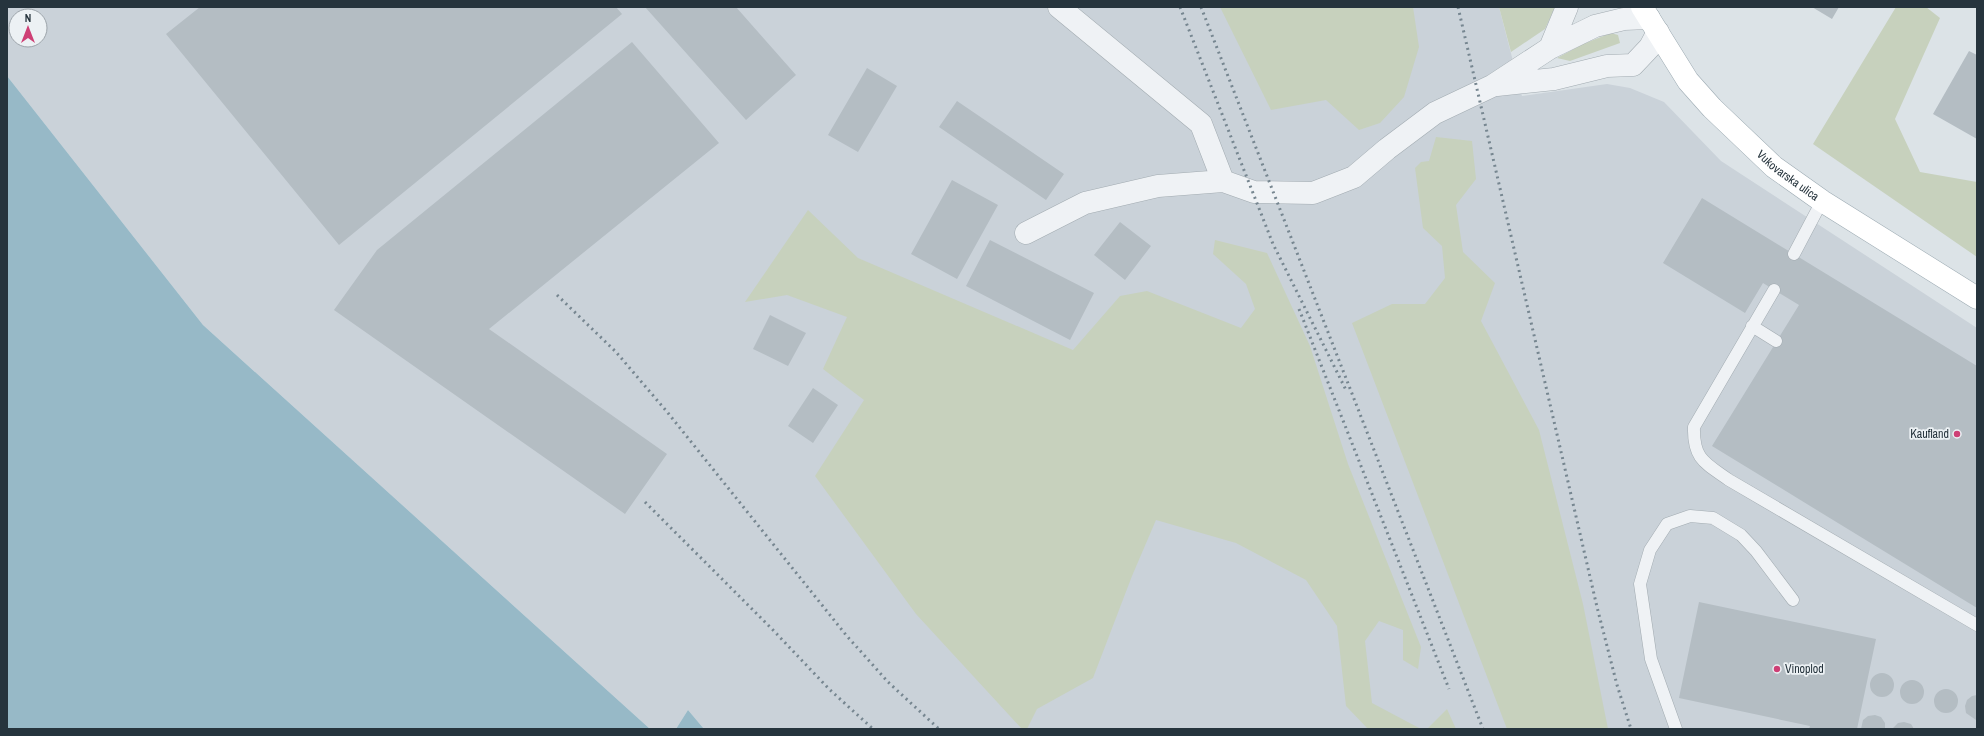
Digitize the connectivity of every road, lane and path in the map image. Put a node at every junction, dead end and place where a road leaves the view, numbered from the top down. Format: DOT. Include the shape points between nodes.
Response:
graph roads {
  1 [pos="1059,7"];
  2 [pos="1567,7"];
  3 [pos="1650,19"];
  4 [pos="1550,48"];
  5 [pos="1492,86"];
  6 [pos="1223,181"];
  7 [pos="1822,201"];
  8 [pos="1026,232"];
  9 [pos="1794,254"];
  10 [pos="1774,290"];
  11 [pos="1977,298"];
  12 [pos="1752,326"];
  13 [pos="1776,341"];
  14 [pos="1793,600"];
  15 [pos="1977,625"];
  16 [pos="1676,729"];
  1 -- 6 [label="street" via="1201,124"];
  2 -- 4 [label="street"];
  3 -- 4 [label="street" via="1624,19 1595,26"];
  3 -- 5 [label="street" via="1650,47 1633,65 1607,66 1554,78"];
  3 -- 7 [label="main road, Vukovarska ulica" via="1688,81 1712,108 1774,167"];
  4 -- 5 [label="street"];
  5 -- 6 [label="street" via="1435,113 1354,177 1312,193 1254,192"];
  6 -- 8 [label="street" via="1158,186 1085,203"];
  7 -- 9 [label="lane"];
  7 -- 11 [label="main road, Vukovarska ulica"];
  10 -- 12 [label="lane"];
  12 -- 13 [label="lane"];
  12 -- 15 [label="lane" via="1694,427 1693,444 1704,462 1729,480"];
  14 -- 16 [label="lane" via="1741,535 1713,518 1690,516 1667,524 1650,550 1640,584 1651,659"];
}
